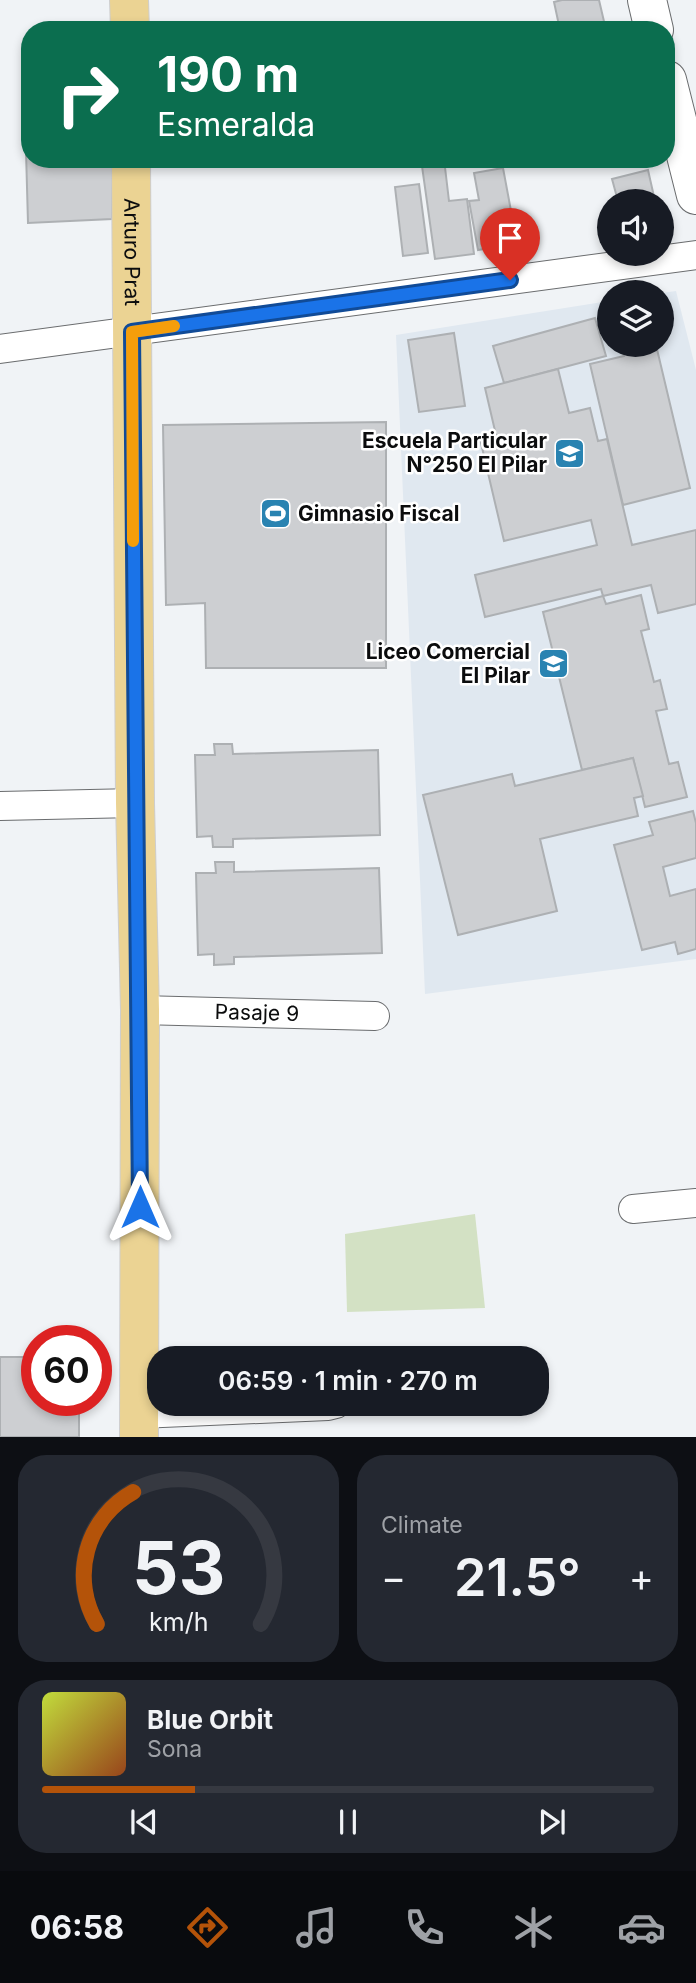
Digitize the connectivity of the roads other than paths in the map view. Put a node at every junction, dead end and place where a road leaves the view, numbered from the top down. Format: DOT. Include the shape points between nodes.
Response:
graph roads {
  1 [pos="129,0"];
  2 [pos="647,0"];
  3 [pos="130,21"];
  4 [pos="652,21"];
  5 [pos="675,112"];
  6 [pos="131,168"];
  7 [pos="696,195"];
  8 [pos="696,255"];
  9 [pos="132,332"];
  10 [pos="0,349"];
  11 [pos="135,803"];
  12 [pos="0,806"];
  13 [pos="140,1010"];
  14 [pos="375,1016"];
  15 [pos="696,1203"];
  16 [pos="633,1209"];
  17 [pos="223,1416"];
  18 [pos="139,1425"];
  1 -- 3 [label="main road"];
  2 -- 4 [label="street"];
  5 -- 7 [label="street"];
  6 -- 9 [label="main road, Arturo Prat"];
  8 -- 9 [label="street"];
  9 -- 10 [label="street"];
  9 -- 11 [label="main road, Arturo Prat"];
  11 -- 12 [label="street"];
  11 -- 13 [label="main road, Arturo Prat"];
  13 -- 14 [label="street, Pasaje 9"];
  13 -- 18 [label="main road, Arturo Prat"];
  15 -- 16 [label="street"];
  17 -- 18 [label="street"];
}
